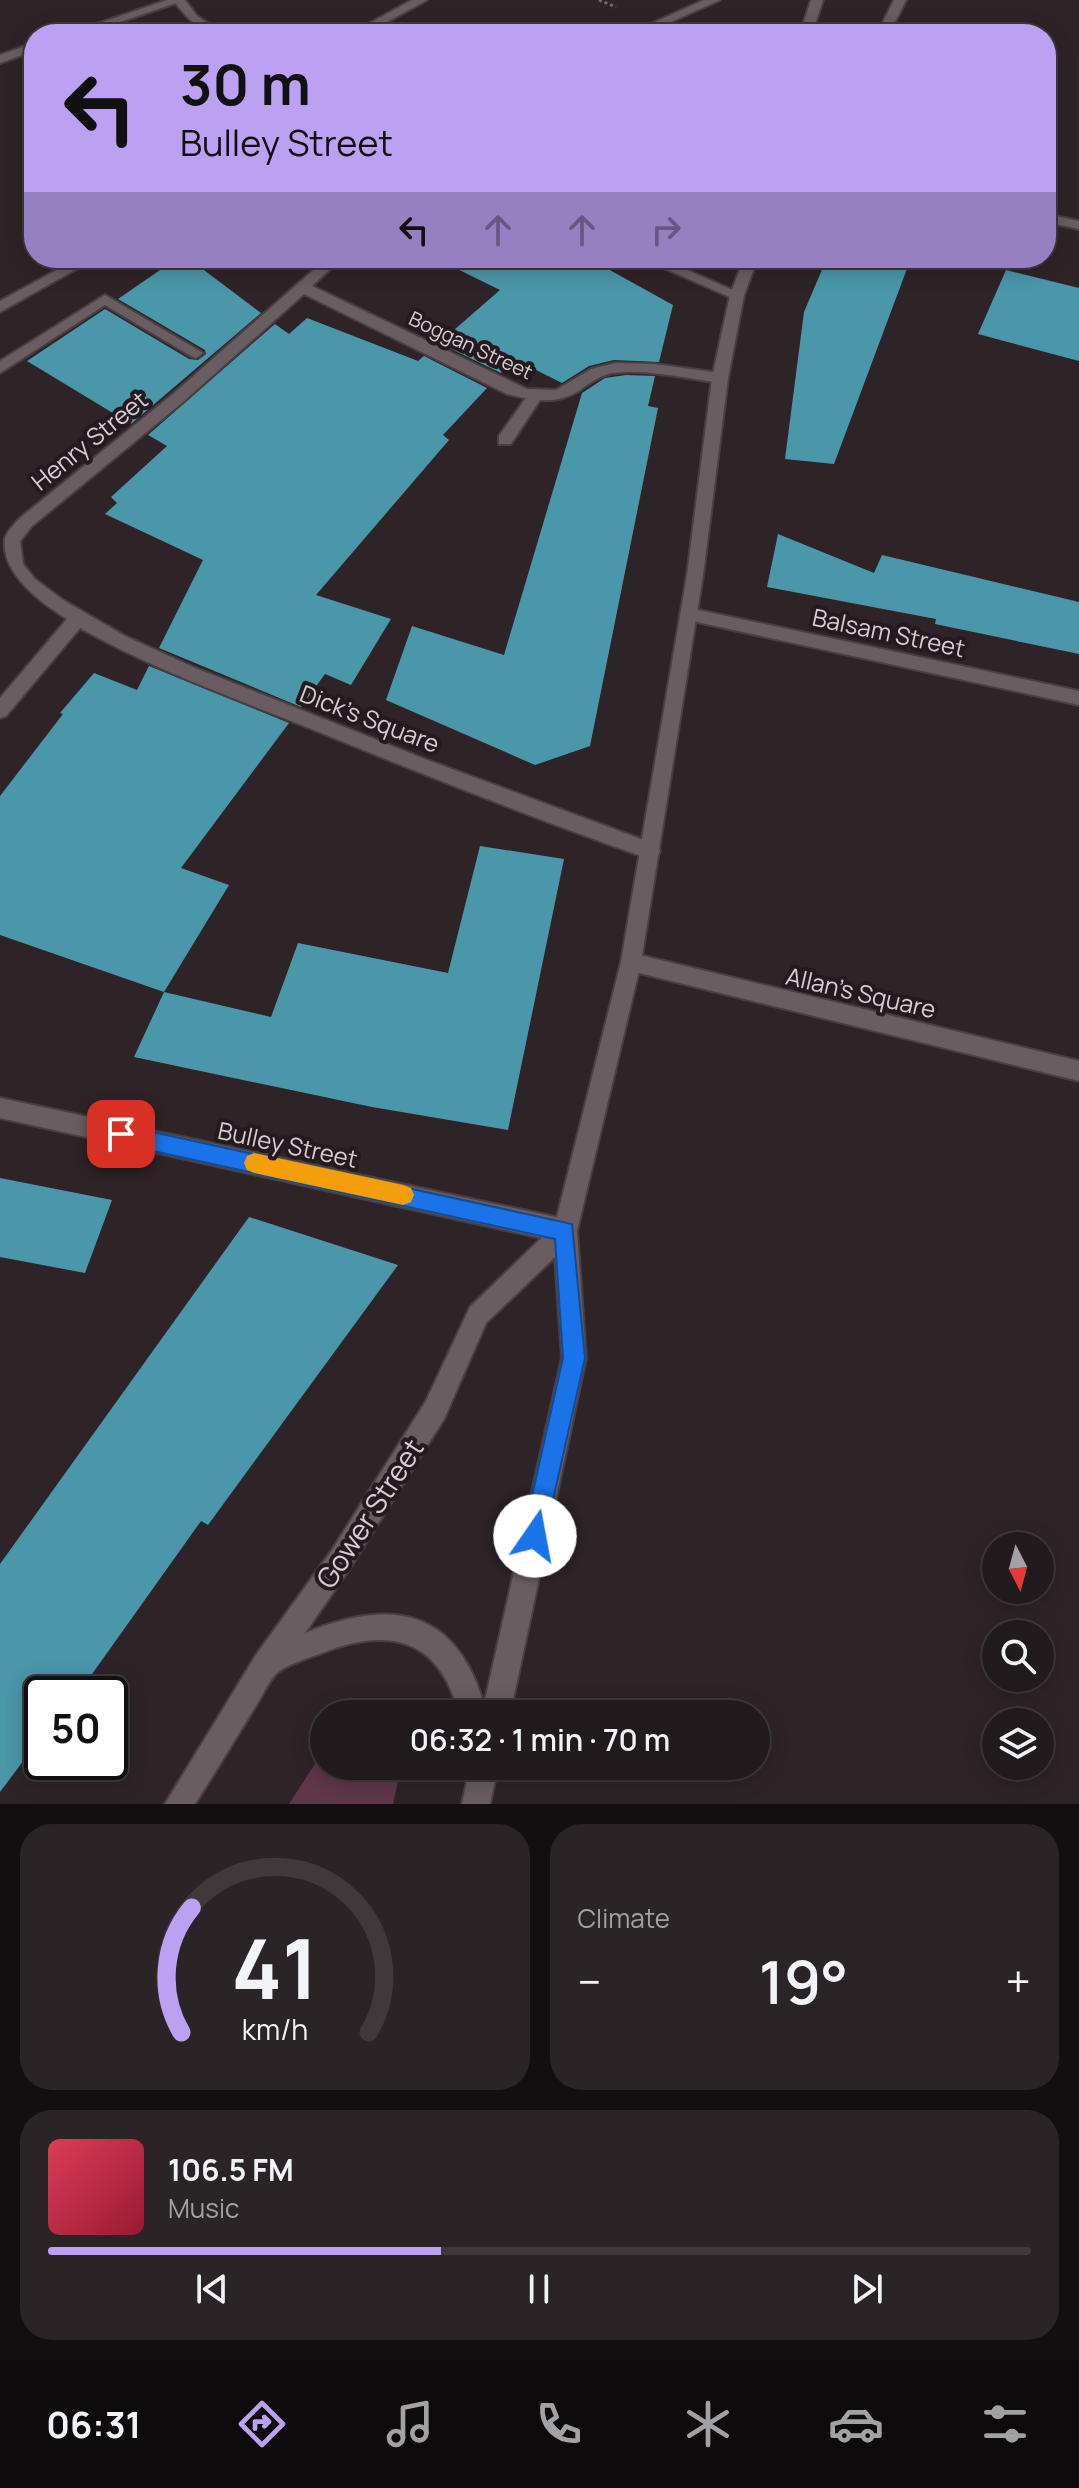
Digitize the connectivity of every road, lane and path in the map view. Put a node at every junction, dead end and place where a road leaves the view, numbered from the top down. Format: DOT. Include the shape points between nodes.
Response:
graph roads {
  1 [pos="179,0"];
  2 [pos="421,0"];
  3 [pos="686,0"];
  4 [pos="714,0"];
  5 [pos="817,0"];
  6 [pos="900,0"];
  7 [pos="104,24"];
  8 [pos="202,24"];
  9 [pos="375,24"];
  10 [pos="653,24"];
  11 [pos="809,24"];
  12 [pos="888,24"];
  13 [pos="24,51"];
  14 [pos="0,59"];
  15 [pos="1056,220"];
  16 [pos="1079,225"];
  17 [pos="71,268"];
  18 [pos="324,268"];
  19 [pos="672,268"];
  20 [pos="747,268"];
  21 [pos="303,288"];
  22 [pos="737,295"];
  23 [pos="0,307"];
  24 [pos="196,353"];
  25 [pos="0,368"];
  26 [pos="720,378"];
  27 [pos="535,396"];
  28 [pos="505,440"];
  29 [pos="689,614"];
  30 [pos="78,618"];
  31 [pos="1079,698"];
  32 [pos="0,711"];
  33 [pos="650,851"];
  34 [pos="631,962"];
  35 [pos="1079,1071"];
  36 [pos="0,1108"];
  37 [pos="565,1231"];
  38 [pos="266,1665"];
  39 [pos="470,1700"];
  40 [pos="499,1700"];
  41 [pos="481,1780"];
  42 [pos="179,1804"];
  43 [pos="476,1804"];
  1 -- 7 [label="street"];
  1 -- 8 [label="street"];
  2 -- 9 [label="street"];
  3 -- 10 [label="street"];
  4 -- 10 [label="street"];
  5 -- 11 [label="street"];
  6 -- 12 [label="street"];
  13 -- 14 [label="street"];
  15 -- 16 [label="street"];
  17 -- 23 [label="street"];
  18 -- 21 [label="street, Henry Street"];
  19 -- 22 [label="street"];
  20 -- 22 [label="street"];
  21 -- 27 [label="street, Boggan Street" via="512,390"];
  21 -- 30 [label="street, Henry Street" via="26,522 12,540 13,564 27,582"];
  22 -- 26 [label="street"];
  24 -- 25 [label="street" via="105,299"];
  26 -- 27 [label="street, Boggan Street" via="616,368 591,373 553,396"];
  26 -- 29 [label="street"];
  27 -- 28 [label="street"];
  29 -- 31 [label="street, Balsam Street"];
  29 -- 33 [label="street"];
  30 -- 32 [label="street"];
  30 -- 33 [label="street, Dick's Square" via="223,686"];
  33 -- 34 [label="street"];
  34 -- 35 [label="street, Allan's Square"];
  34 -- 37 [label="street"];
  36 -- 37 [label="street, Bulley Street"];
  37 -- 38 [label="street, Gower Street" via="478,1315 435,1410"];
  37 -- 40 [label="street" via="574,1358"];
  38 -- 39 [label="street" via="317,1640 360,1628 410,1630 445,1651"];
  38 -- 42 [label="street, Gower Street"];
  41 -- 43 [label="street"];
}
